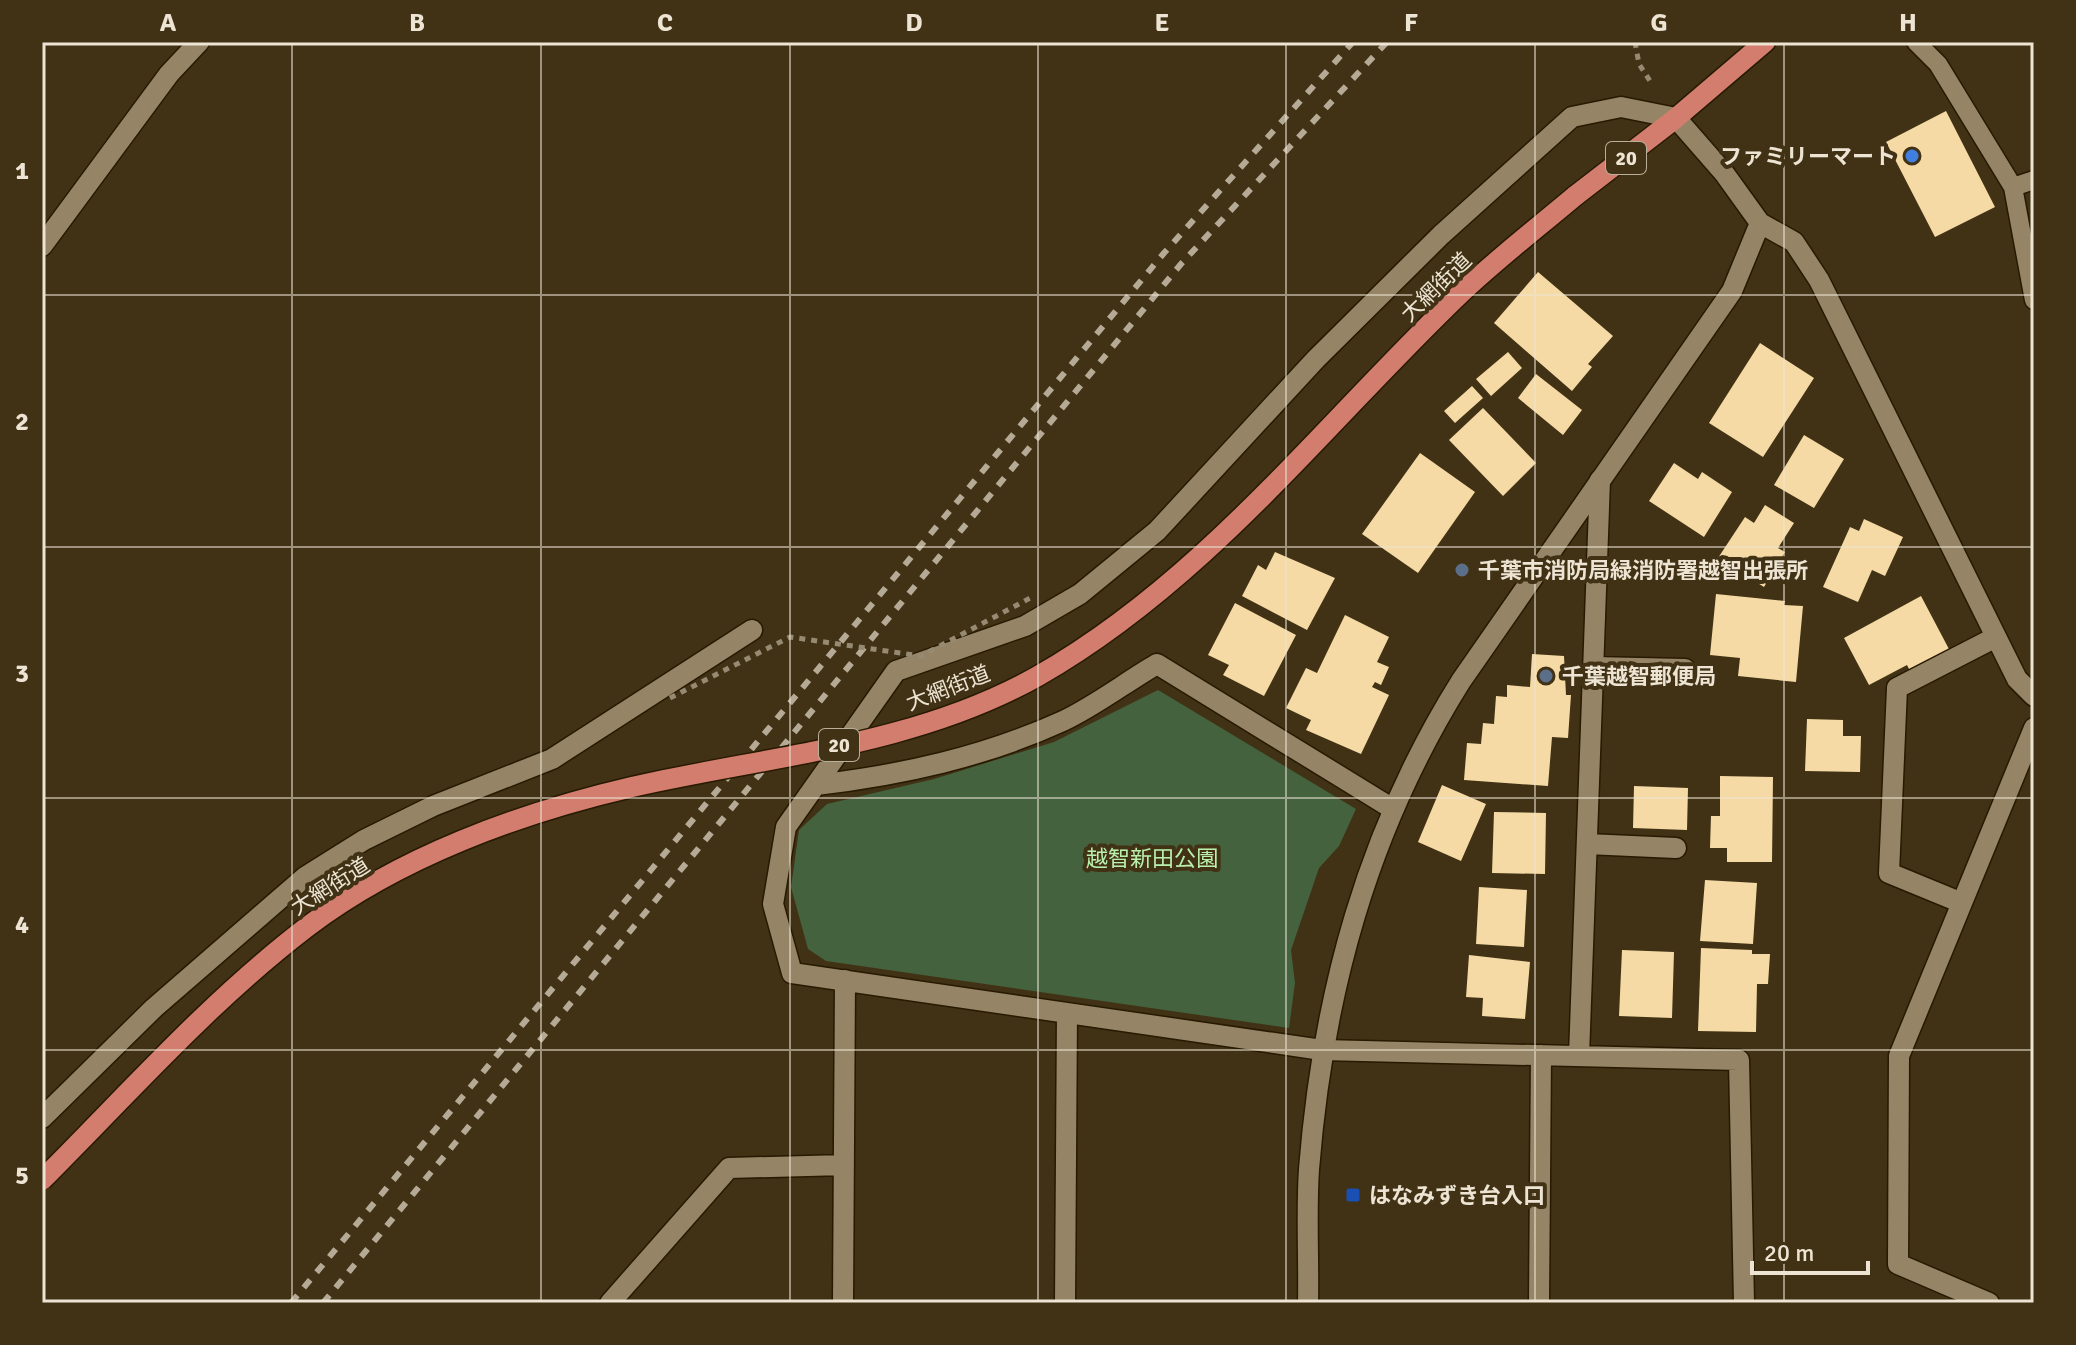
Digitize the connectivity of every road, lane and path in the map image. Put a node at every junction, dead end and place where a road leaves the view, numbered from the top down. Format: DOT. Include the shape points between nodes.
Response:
graph roads {
  1 [pos="199,42"];
  2 [pos="1765,42"];
  3 [pos="1916,42"];
  4 [pos="1676,118"];
  5 [pos="2034,180"];
  6 [pos="2013,187"];
  7 [pos="1760,223"];
  8 [pos="42,246"];
  9 [pos="2034,300"];
  10 [pos="1600,480"];
  11 [pos="1034,596"];
  12 [pos="752,630"];
  13 [pos="1996,637"];
  14 [pos="1593,667"];
  15 [pos="1685,669"];
  16 [pos="2034,696"];
  17 [pos="670,698"];
  18 [pos="2034,728"];
  19 [pos="816,785"];
  20 [pos="1393,809"];
  21 [pos="1587,844"];
  22 [pos="1676,848"];
  23 [pos="1962,903"];
  24 [pos="845,980"];
  25 [pos="1067,1013"];
  26 [pos="1322,1050"];
  27 [pos="1541,1055"];
  28 [pos="1579,1056"];
  29 [pos="42,1118"];
  30 [pos="844,1165"];
  31 [pos="42,1180"];
  32 [pos="618,1298"];
  33 [pos="843,1303"];
  34 [pos="1065,1303"];
  35 [pos="1308,1303"];
  36 [pos="1539,1303"];
  37 [pos="1744,1303"];
  38 [pos="1989,1303"];
  1 -- 8 [label="street" via="169,74"];
  2 -- 4 [label="main road, 大網街道 / 20"];
  3 -- 6 [label="lane" via="1938,64"];
  4 -- 7 [label="street"];
  4 -- 19 [label="street" via="1621,107 1572,117 1441,235 1157,531 1080,594 1025,626 896,671"];
  4 -- 31 [label="main road, 大網街道 / 20, bridge" via="1462,292 1243,518 1171,584 1101,636 1036,677 965,711 903,732 630,788 536,814 372,885 309,925 230,991"];
  5 -- 6 [label="lane"];
  6 -- 9 [label="lane"];
  7 -- 10 [label="street" via="1732,291"];
  7 -- 13 [label="street" via="1794,242 1819,280"];
  10 -- 14 [label="street"];
  10 -- 20 [label="street" via="1461,681"];
  11 -- 17 [label="path, bridge" via="921,656 790,637"];
  12 -- 29 [label="street" via="552,759 433,806 305,877 165,998"];
  13 -- 16 [label="street" via="2017,679"];
  13 -- 23 [label="street" via="1897,688 1889,873"];
  14 -- 15 [label="street"];
  14 -- 21 [label="street"];
  18 -- 23 [label="street"];
  19 -- 20 [label="street" via="923,770 979,753 1065,720 1157,664"];
  19 -- 24 [label="street" via="786,827 773,904 792,973"];
  20 -- 26 [label="street" via="1352,921"];
  21 -- 22 [label="street"];
  21 -- 28 [label="street"];
  23 -- 38 [label="street" via="1899,1056 1898,1264"];
  24 -- 25 [label="street"];
  24 -- 30 [label="street"];
  25 -- 26 [label="street"];
  25 -- 34 [label="street"];
  26 -- 27 [label="street"];
  26 -- 35 [label="street" via="1309,1172"];
  27 -- 28 [label="street"];
  27 -- 36 [label="street"];
  28 -- 37 [label="street" via="1739,1060"];
  30 -- 32 [label="street" via="729,1168"];
  30 -- 33 [label="street"];
}
